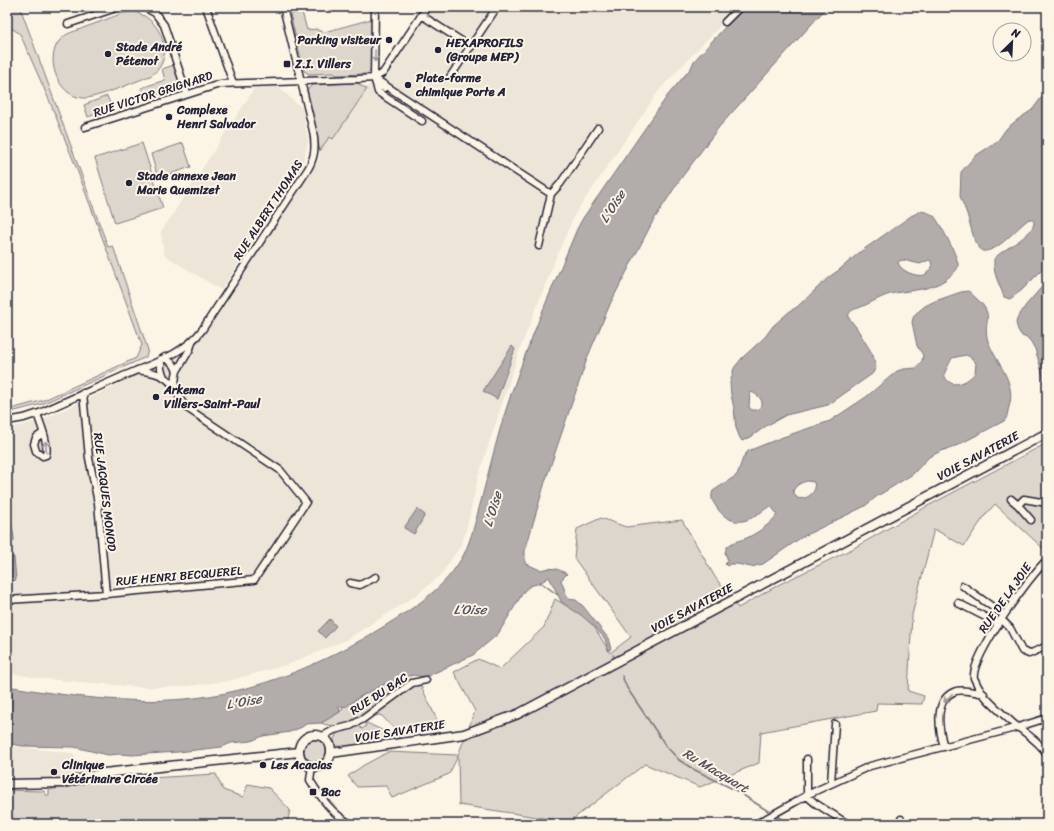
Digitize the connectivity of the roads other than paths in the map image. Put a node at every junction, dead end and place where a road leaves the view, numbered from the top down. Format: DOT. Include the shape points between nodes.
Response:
graph roads {
  1 [pos="119,7"];
  2 [pos="144,7"];
  3 [pos="206,7"];
  4 [pos="283,7"];
  5 [pos="375,7"];
  6 [pos="426,7"];
  7 [pos="497,7"];
  8 [pos="740,7"];
  9 [pos="421,15"];
  10 [pos="725,22"];
  11 [pos="68,24"];
  12 [pos="471,47"];
  13 [pos="450,77"];
  14 [pos="374,78"];
  15 [pos="300,81"];
  16 [pos="232,83"];
  17 [pos="187,94"];
  18 [pos="424,117"];
  19 [pos="85,127"];
  20 [pos="598,128"];
  21 [pos="551,194"];
  22 [pos="539,246"];
  23 [pos="192,342"];
  24 [pos="163,358"];
  25 [pos="137,370"];
  26 [pos="177,371"];
  27 [pos="176,377"];
  28 [pos="166,378"];
  29 [pos="176,390"];
  30 [pos="83,393"];
  31 [pos="37,414"];
  32 [pos="7,421"];
  33 [pos="43,432"];
  34 [pos="1047,433"];
  35 [pos="1011,499"];
  36 [pos="1047,503"];
  37 [pos="1018,505"];
  38 [pos="1032,520"];
  39 [pos="1047,560"];
  40 [pos="376,578"];
  41 [pos="350,583"];
  42 [pos="963,586"];
  43 [pos="106,594"];
  44 [pos="7,600"];
  45 [pos="958,603"];
  46 [pos="1001,619"];
  47 [pos="1047,646"];
  48 [pos="426,680"];
  49 [pos="984,694"];
  50 [pos="1047,718"];
  51 [pos="835,724"];
  52 [pos="1018,727"];
  53 [pos="323,736"];
  54 [pos="944,747"];
  55 [pos="299,752"];
  56 [pos="331,753"];
  57 [pos="1047,754"];
  58 [pos="807,759"];
  59 [pos="312,766"];
  60 [pos="831,783"];
  61 [pos="7,784"];
  62 [pos="807,796"];
  63 [pos="351,824"];
  64 [pos="756,824"];
  65 [pos="848,824"];
  1 -- 11 [label="street"];
  2 -- 17 [label="street" via="157,15 166,28"];
  3 -- 16 [label="street"];
  4 -- 15 [label="street, RUE ALBERT THOMAS"];
  5 -- 14 [label="street, one-way"];
  6 -- 9 [label="street"];
  7 -- 12 [label="street"];
  8 -- 10 [label="street"];
  9 -- 12 [label="street"];
  9 -- 14 [label="street" via="387,68"];
  12 -- 13 [label="street"];
  14 -- 15 [label="street, RUE VICTOR GRIGNARD"];
  14 -- 18 [label="street"];
  14 -- 18 [label="street" via="376,84"];
  15 -- 16 [label="street, RUE VICTOR GRIGNARD"];
  15 -- 23 [label="street, RUE ALBERT THOMAS" via="314,135 313,160"];
  16 -- 17 [label="street, RUE VICTOR GRIGNARD" via="213,85"];
  17 -- 19 [label="street, RUE VICTOR GRIGNARD"];
  18 -- 21 [label="street"];
  20 -- 21 [label="street"];
  21 -- 22 [label="street"];
  23 -- 24 [label="street"];
  23 -- 26 [label="street"];
  24 -- 25 [label="street"];
  24 -- 26 [label="street" via="174,365"];
  24 -- 28 [label="street" via="161,369"];
  25 -- 28 [label="street" via="154,372"];
  25 -- 30 [label="street"];
  26 -- 27 [label="street"];
  27 -- 28 [label="street"];
  27 -- 29 [label="street"];
  28 -- 29 [label="street"];
  29 -- 43 [label="street, RUE HENRI BECQUEREL" via="187,408 280,470 306,502 254,580"];
  30 -- 31 [label="street"];
  30 -- 43 [label="street, RUE JACQUES MONOD" via="89,458 98,503"];
  31 -- 32 [label="street"];
  31 -- 33 [label="street"];
  34 -- 56 [label="main road, VOIE SAVATERIE" via="518,714 464,734"];
  35 -- 37 [label="street"];
  36 -- 37 [label="street" via="1024,499"];
  37 -- 38 [label="street"];
  39 -- 46 [label="street, RUE DE LA JOIE"];
  40 -- 41 [label="street" via="360,585"];
  42 -- 46 [label="street"];
  43 -- 44 [label="street, RUE HENRI BECQUEREL"];
  45 -- 46 [label="street"];
  46 -- 47 [label="street" via="1010,628 1022,651 1029,654"];
  46 -- 49 [label="street, RUE DE LA JOIE" via="982,654 974,677"];
  48 -- 53 [label="street, RUE DU BAC" via="412,683 363,719"];
  49 -- 52 [label="street, RUE DE LA JOIE"];
  49 -- 54 [label="street, one-way" via="956,691 948,696 938,718"];
  50 -- 52 [label="street"];
  51 -- 60 [label="street"];
  52 -- 54 [label="street"];
  52 -- 57 [label="street, RUE DE LA JOIE"];
  53 -- 55 [label="main road" via="313,735 304,739"];
  53 -- 56 [label="main road" via="330,743"];
  54 -- 60 [label="street" via="870,766"];
  55 -- 59 [label="main road" via="303,761"];
  55 -- 61 [label="main road" via="104,774 64,783"];
  56 -- 59 [label="main road" via="322,765"];
  58 -- 62 [label="street"];
  59 -- 63 [label="street" via="310,780 322,800 338,816"];
  60 -- 62 [label="street"];
  62 -- 64 [label="street"];
  62 -- 65 [label="street"];
}
